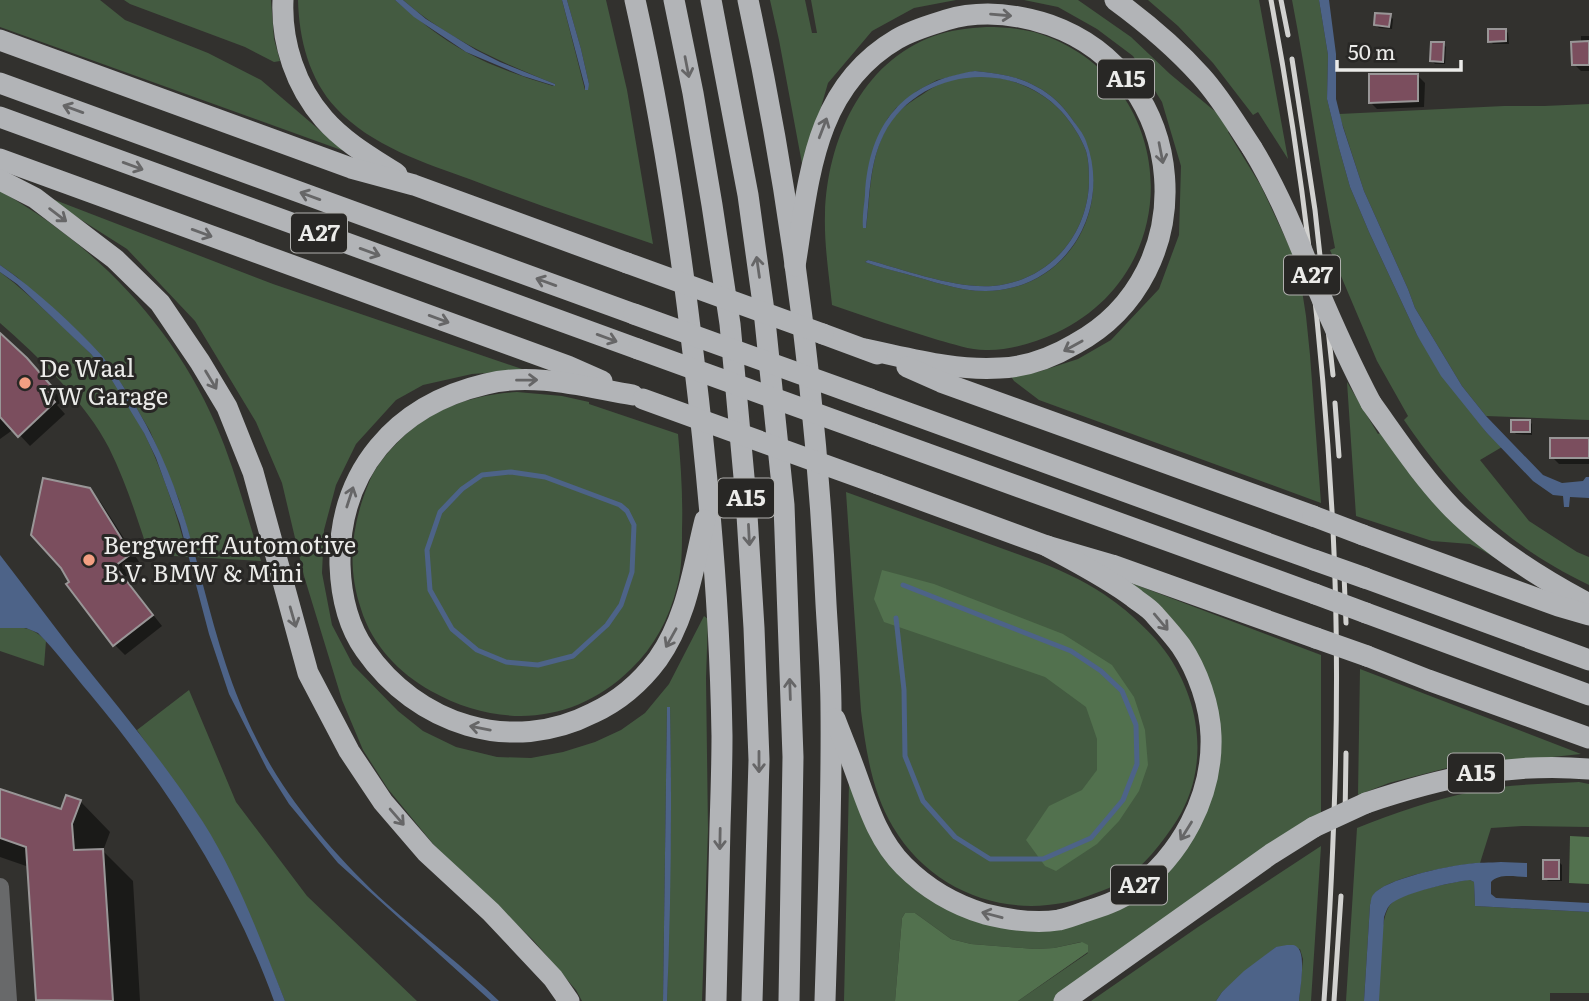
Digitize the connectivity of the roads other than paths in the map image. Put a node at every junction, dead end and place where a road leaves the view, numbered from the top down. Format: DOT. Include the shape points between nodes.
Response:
graph roads {
  1 [pos="283,0"];
  2 [pos="625,0"];
  3 [pos="635,0"];
  4 [pos="674,0"];
  5 [pos="711,0"];
  6 [pos="748,0"];
  7 [pos="1115,0"];
  8 [pos="0,40"];
  9 [pos="646,47"];
  10 [pos="0,83"];
  11 [pos="0,117"];
  12 [pos="0,159"];
  13 [pos="0,180"];
  14 [pos="414,185"];
  15 [pos="795,266"];
  16 [pos="865,349"];
  17 [pos="638,397"];
  18 [pos="709,501"];
  19 [pos="1047,546"];
  20 [pos="1589,604"];
  21 [pos="1589,615"];
  22 [pos="1589,660"];
  23 [pos="1589,695"];
  24 [pos="831,709"];
  25 [pos="1589,738"];
  26 [pos="1589,769"];
  27 [pos="0,887"];
  28 [pos="8,1001"];
  29 [pos="569,1001"];
  30 [pos="716,1001"];
  31 [pos="752,1001"];
  32 [pos="789,1001"];
  33 [pos="825,1001"];
  34 [pos="1064,1001"];
  1 -- 14 [label="highway" via="289,54 310,100 358,149"];
  2 -- 9 [label="highway"];
  3 -- 9 [label="highway, A15"];
  4 -- 31 [label="highway, A15, one-way" via="730,324 747,499 759,760"];
  32 -- 5 [label="highway, A15, one-way" via="793,757 784,505 750,208"];
  6 -- 15 [label="highway, A15"];
  7 -- 20 [label="highway, A27, bridge" via="1201,76 1252,148 1284,207 1371,403 1419,470 1454,510 1501,549"];
  8 -- 14 [label="highway" via="351,168"];
  9 -- 18 [label="highway, A15" via="681,253"];
  22 -- 10 [label="highway, A27, one-way, bridge"];
  11 -- 23 [label="highway, A27, one-way, bridge"];
  12 -- 17 [label="highway, A27, one-way" via="568,366"];
  13 -- 29 [label="highway, one-way" via="35,198 115,259 160,303 228,407 253,472 308,673 349,751 383,802 426,852 500,922"];
  14 -- 16 [label="highway, bridge"];
  15 -- 16 [label="highway, A15, one-way" via="816,148 828,113 867,60 898,38 974,14 1016,17 1076,36 1125,76 1151,119 1161,147 1165,203 1160,232 1142,280 1116,314 1061,353 1017,366 948,366"];
  15 -- 24 [label="highway, A15" via="816,440"];
  16 -- 21 [label="highway, bridge" via="953,386"];
  18 -- 17 [label="highway, A15, one-way" via="687,600 669,642 627,692 581,720 530,732 468,726 408,696 365,649 342,590 342,525 361,470 398,426 439,399 489,383 540,380"];
  17 -- 19 [label="highway, A27, bridge"];
  18 -- 30 [label="highway, A15, one-way" via="722,736"];
  19 -- 24 [label="highway, A27, one-way" via="1114,583 1152,611 1181,647 1206,706 1210,759 1194,818 1157,869 1131,891 1060,920 1034,922 1007,919 951,901 903,865 885,842"];
  19 -- 25 [label="highway, A27, bridge" via="1112,565"];
  24 -- 33 [label="highway, A15"];
  26 -- 34 [label="highway, A15, bridge" via="1496,770 1417,786 1366,803 1271,854"];
  27 -- 28 [label="street"];
}
